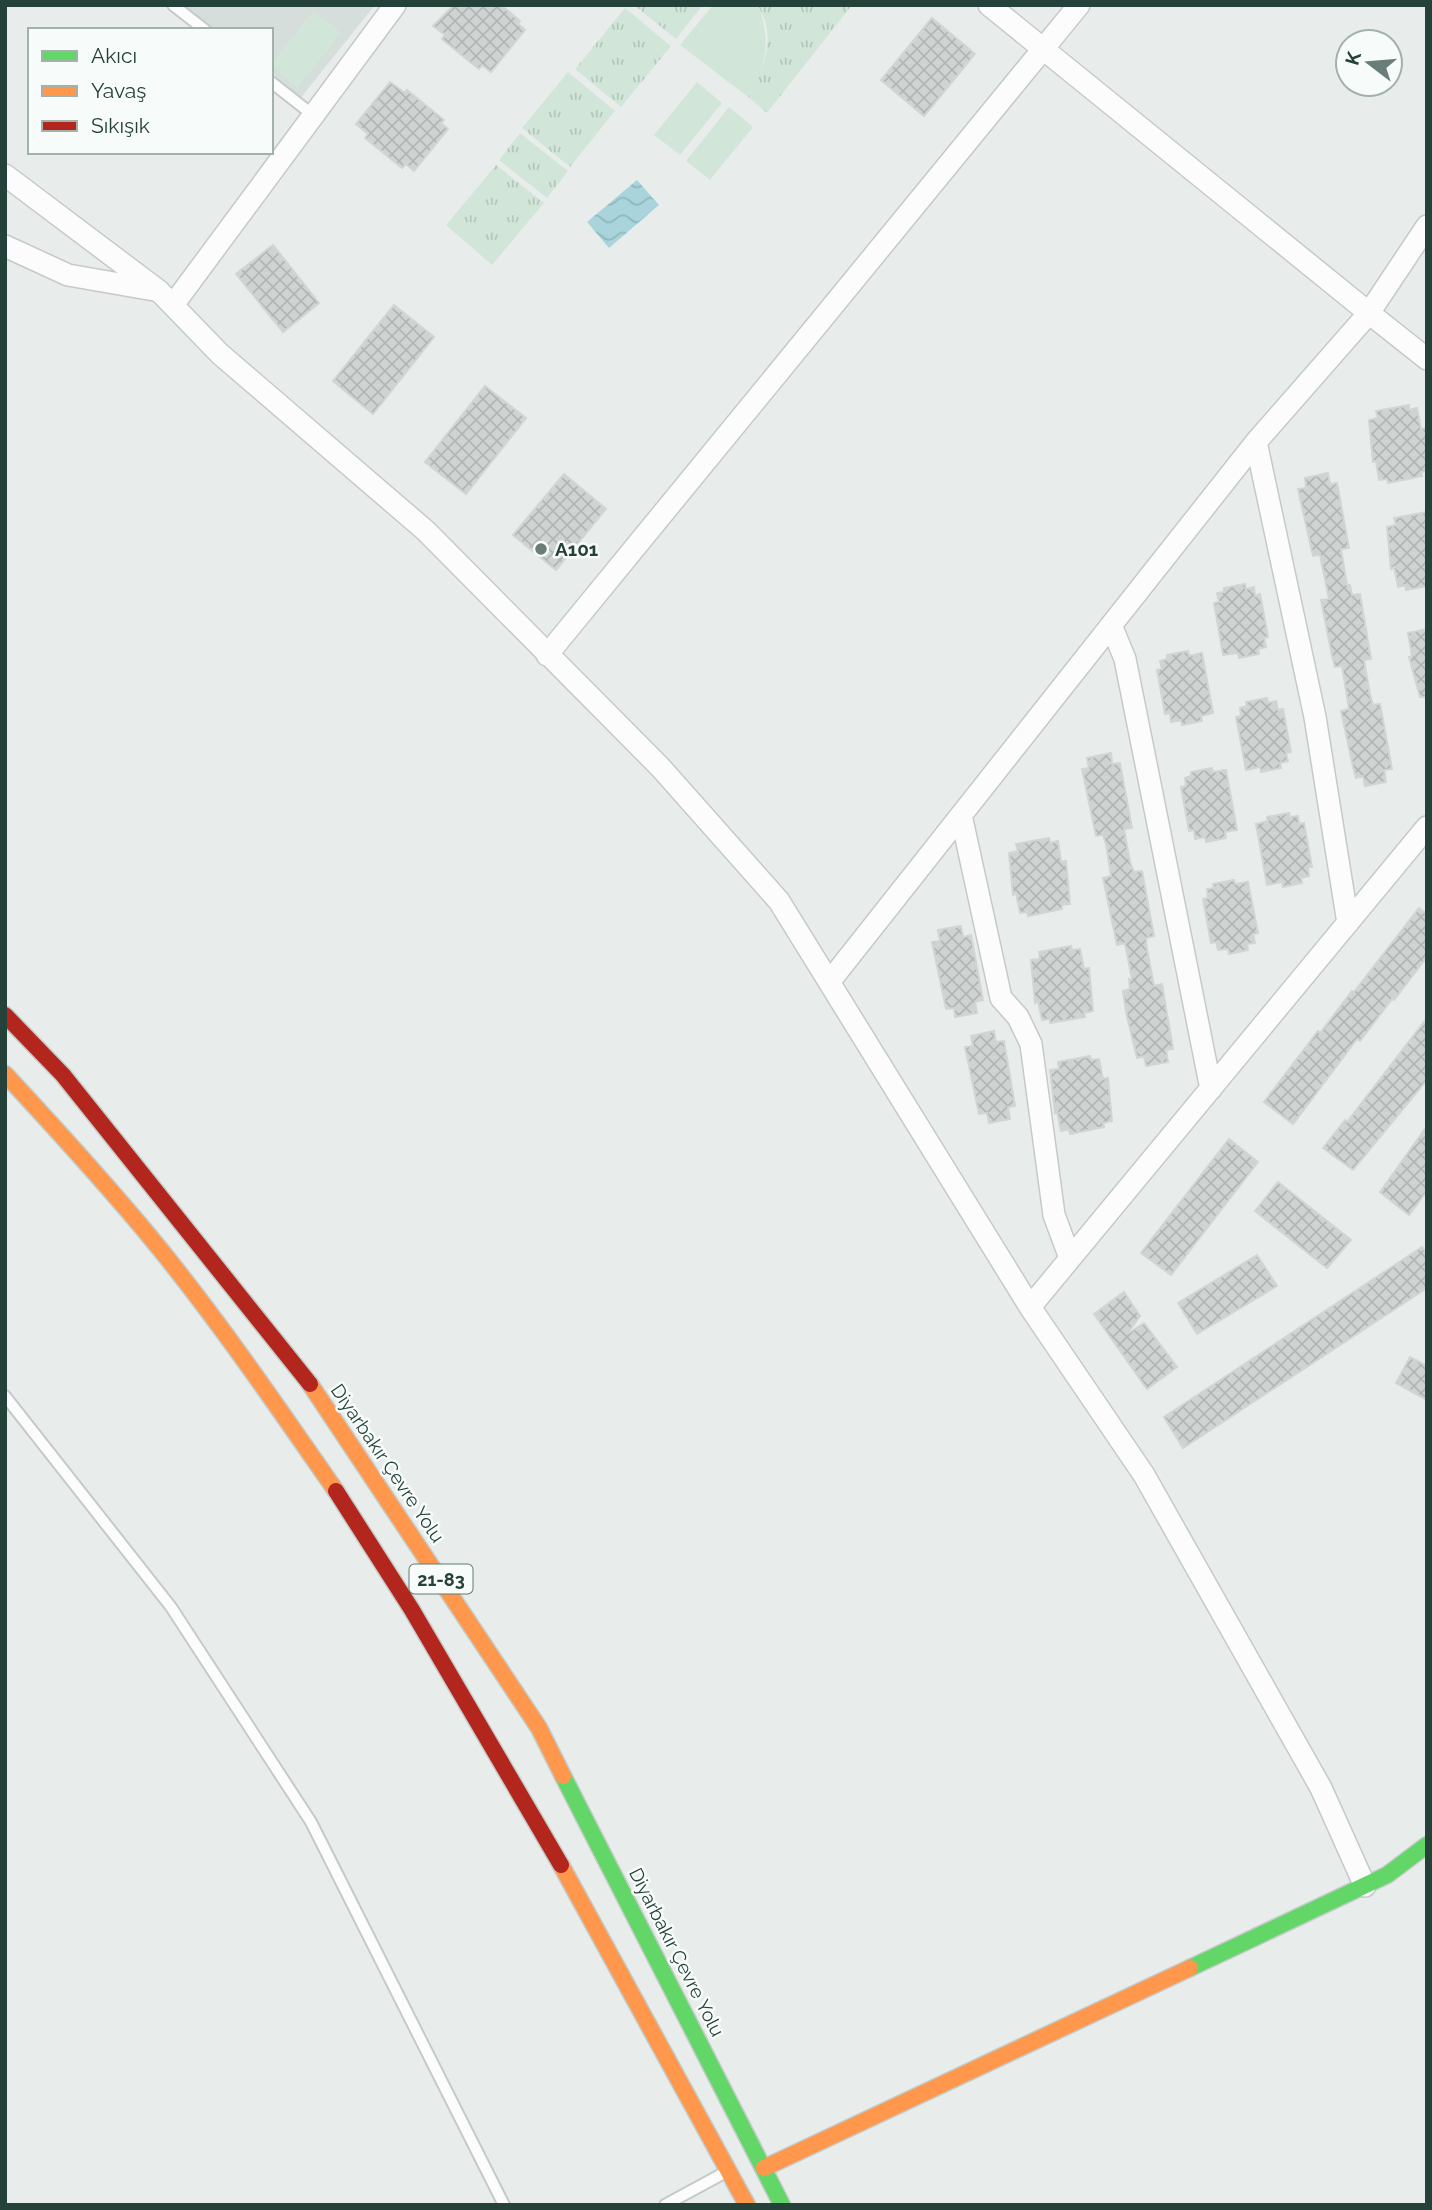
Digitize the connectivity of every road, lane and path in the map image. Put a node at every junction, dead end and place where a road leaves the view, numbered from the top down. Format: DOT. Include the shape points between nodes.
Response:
graph roads {
  1 [pos="173,5"];
  2 [pos="395,5"];
  3 [pos="989,5"];
  4 [pos="1079,5"];
  5 [pos="202,28"];
  6 [pos="1043,51"];
  7 [pos="273,84"];
  8 [pos="313,115"];
  9 [pos="5,175"];
  10 [pos="1427,226"];
  11 [pos="5,246"];
  12 [pos="166,298"];
  13 [pos="1369,313"];
  14 [pos="1427,359"];
  15 [pos="1255,442"];
  16 [pos="1111,625"];
  17 [pos="547,655"];
  18 [pos="961,815"];
  19 [pos="1427,827"];
  20 [pos="1348,923"];
  21 [pos="830,981"];
  22 [pos="5,1016"];
  23 [pos="5,1074"];
  24 [pos="1210,1089"];
  25 [pos="1070,1258"];
  26 [pos="1030,1307"];
  27 [pos="5,1396"];
  28 [pos="1427,1845"];
  29 [pos="1365,1886"];
  30 [pos="764,2168"];
  31 [pos="729,2171"];
  32 [pos="505,2205"];
  33 [pos="665,2205"];
  34 [pos="747,2205"];
  35 [pos="782,2205"];
  1 -- 5 [label="lane"];
  2 -- 8 [label="street"];
  3 -- 6 [label="street"];
  4 -- 6 [label="street"];
  6 -- 13 [label="street"];
  6 -- 17 [label="street"];
  7 -- 8 [label="lane"];
  8 -- 12 [label="street"];
  9 -- 12 [label="street"];
  10 -- 13 [label="street"];
  11 -- 12 [label="street" via="68,275"];
  12 -- 17 [label="street" via="220,354 426,531"];
  13 -- 14 [label="street"];
  13 -- 15 [label="street"];
  15 -- 16 [label="street"];
  15 -- 20 [label="street" via="1315,717"];
  16 -- 18 [label="street"];
  16 -- 24 [label="street" via="1125,659"];
  17 -- 21 [label="street" via="662,768 779,901"];
  18 -- 21 [label="street"];
  18 -- 25 [label="street" via="1001,998 1018,1017 1031,1044 1054,1214"];
  19 -- 20 [label="street"];
  20 -- 24 [label="street"];
  21 -- 26 [label="street"];
  22 -- 30 [label="main road, Diyarbakır Çevre Yolu / 21-83" via="63,1075 326,1404 539,1728"];
  23 -- 31 [label="main road, 21-83" via="180,1273 299,1437 453,1675"];
  24 -- 25 [label="street"];
  25 -- 26 [label="street"];
  26 -- 29 [label="street" via="1144,1475 1321,1788"];
  27 -- 32 [label="lane" via="172,1607 310,1822"];
  28 -- 29 [label="main road"];
  29 -- 30 [label="main road"];
  30 -- 35 [label="main road, Diyarbakır Çevre Yolu / 21-83"];
  31 -- 33 [label="lane"];
  31 -- 34 [label="main road, 21-83"];
}
